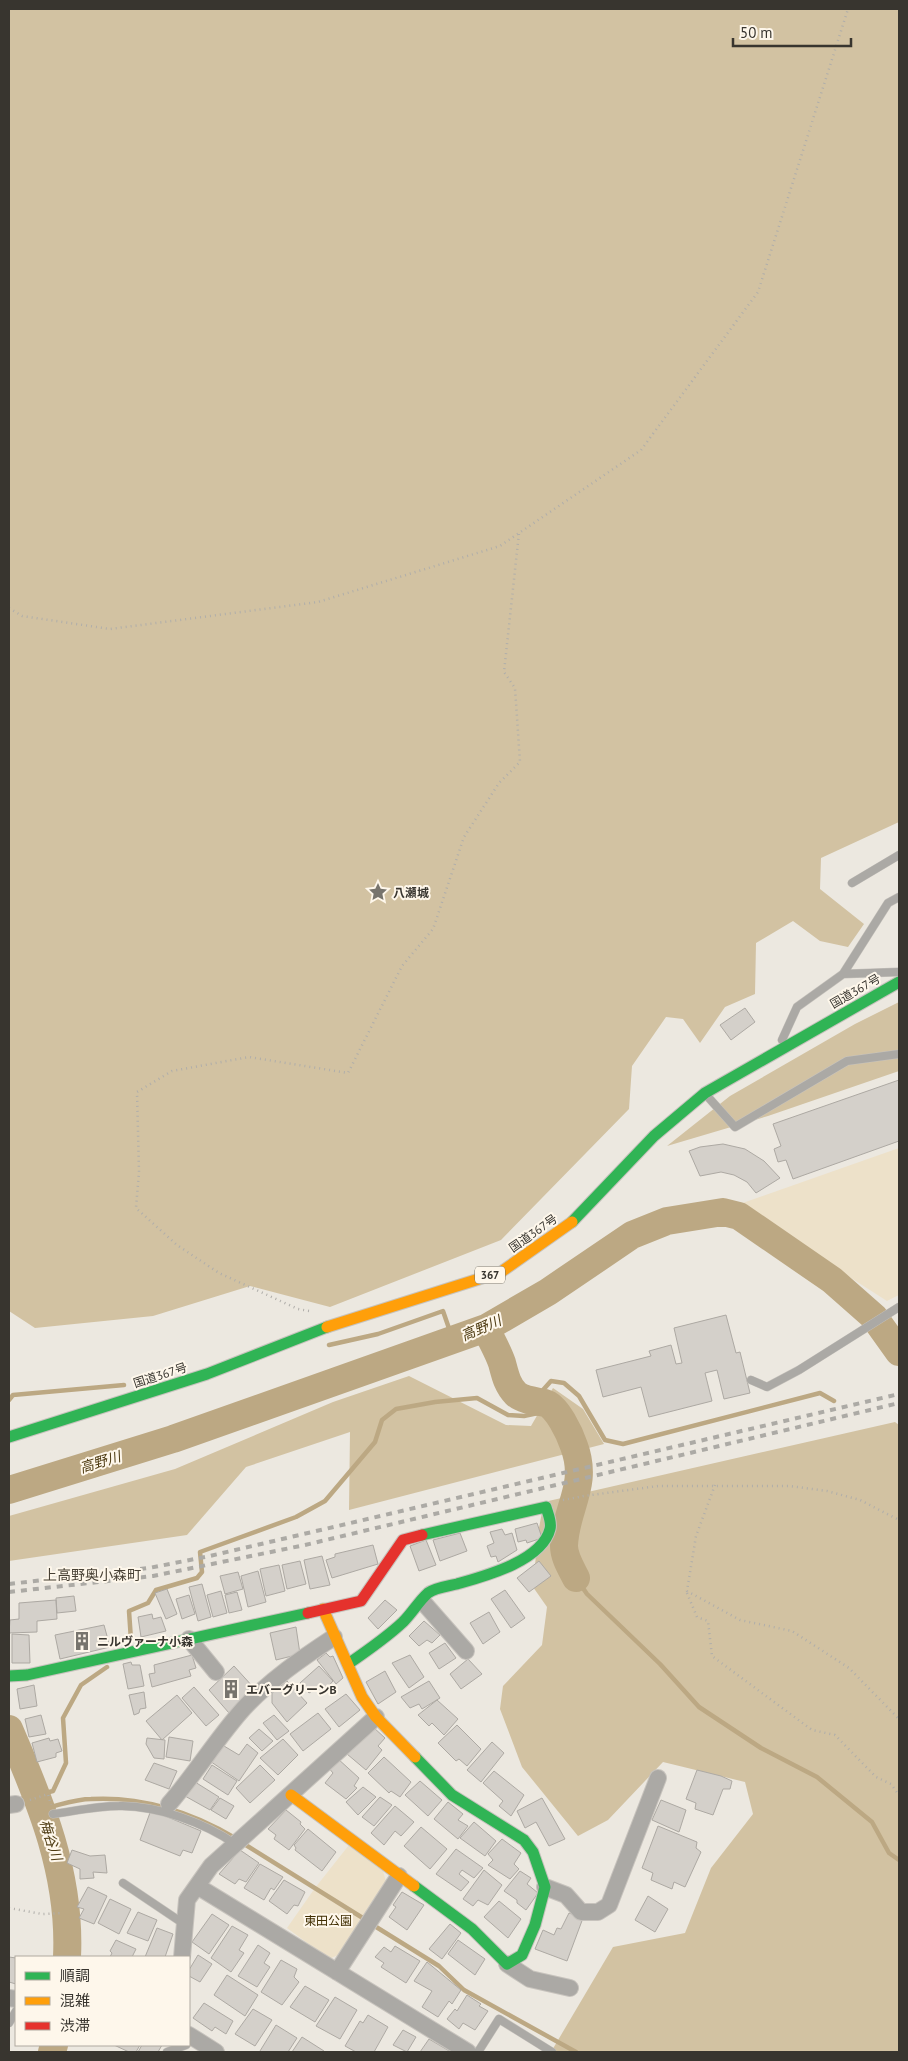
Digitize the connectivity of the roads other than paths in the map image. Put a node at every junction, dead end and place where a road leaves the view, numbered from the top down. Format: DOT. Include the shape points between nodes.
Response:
graph roads {
  1 [pos="899,855"];
  2 [pos="852,883"];
  3 [pos="899,897"];
  4 [pos="899,972"];
  5 [pos="843,974"];
  6 [pos="899,982"];
  7 [pos="776,1053"];
  8 [pos="899,1054"];
  9 [pos="705,1093"];
  10 [pos="899,1307"];
  11 [pos="751,1380"];
  12 [pos="9,1438"];
  13 [pos="423,1602"];
  14 [pos="323,1609"];
  15 [pos="334,1637"];
  16 [pos="189,1639"];
  17 [pos="466,1652"];
  18 [pos="348,1664"];
  19 [pos="216,1672"];
  20 [pos="9,1676"];
  21 [pos="376,1717"];
  22 [pos="658,1778"];
  23 [pos="291,1795"];
  24 [pos="166,1808"];
  25 [pos="53,1814"];
  26 [pos="240,1840"];
  27 [pos="399,1876"];
  28 [pos="123,1883"];
  29 [pos="197,1886"];
  30 [pos="545,1887"];
  31 [pos="184,1924"];
  32 [pos="182,1956"];
  33 [pos="507,1964"];
  34 [pos="337,1972"];
  35 [pos="570,1988"];
  36 [pos="190,2036"];
  37 [pos="183,2046"];
  38 [pos="167,2052"];
  39 [pos="216,2052"];
  40 [pos="468,2052"];
  41 [pos="478,2052"];
  42 [pos="552,2052"];
  1 -- 2 [label="lane"];
  3 -- 5 [label="lane" via="888,903"];
  4 -- 5 [label="lane"];
  5 -- 7 [label="lane" via="797,1007"];
  6 -- 7 [label="main road, 国道367号 / 367"];
  7 -- 9 [label="main road, 国道367号 / 367"];
  8 -- 9 [label="lane" via="847,1061 735,1127"];
  9 -- 12 [label="main road, 国道367号 / 367" via="654,1136 570,1224 501,1272 319,1330 207,1374"];
  10 -- 11 [label="lane" via="767,1387"];
  13 -- 14 [label="main road" via="429,1592 520,1562 536,1551 550,1529 546,1507 403,1540 361,1601"];
  13 -- 17 [label="street"];
  13 -- 18 [label="main road" via="380,1643"];
  14 -- 15 [label="main road"];
  14 -- 16 [label="main road"];
  15 -- 18 [label="main road"];
  15 -- 24 [label="street" via="298,1660 246,1706"];
  16 -- 19 [label="street"];
  16 -- 20 [label="main road" via="27,1675"];
  18 -- 21 [label="main road" via="362,1698"];
  21 -- 23 [label="street"];
  21 -- 30 [label="main road" via="452,1795 524,1840 533,1852"];
  22 -- 30 [label="street" via="610,1905 598,1912 581,1912 566,1896"];
  23 -- 26 [label="street"];
  23 -- 27 [label="main road"];
  24 -- 25 [label="lane" via="120,1806"];
  24 -- 26 [label="lane"];
  26 -- 29 [label="street" via="211,1866"];
  27 -- 33 [label="main road" via="472,1929"];
  27 -- 34 [label="street"];
  28 -- 31 [label="lane"];
  29 -- 31 [label="street" via="187,1900"];
  29 -- 34 [label="street"];
  30 -- 33 [label="main road" via="535,1925 522,1956"];
  31 -- 32 [label="street"];
  33 -- 35 [label="street" via="530,1979"];
  34 -- 40 [label="street"];
  36 -- 39 [label="street"];
  37 -- 38 [label="lane"];
  41 -- 42 [label="lane" via="499,2019"];
}
